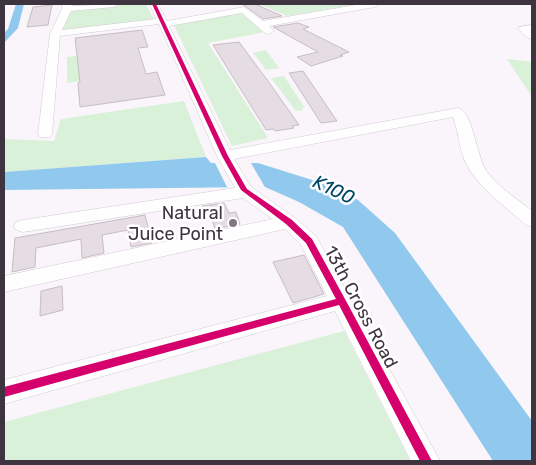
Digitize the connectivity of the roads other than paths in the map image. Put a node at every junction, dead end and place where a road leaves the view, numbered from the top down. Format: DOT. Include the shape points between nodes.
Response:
graph roads {
  1 [pos="114,4"];
  2 [pos="154,4"];
  3 [pos="375,4"];
  4 [pos="67,6"];
  5 [pos="163,22"];
  6 [pos="262,24"];
  7 [pos="532,28"];
  8 [pos="269,32"];
  9 [pos="55,34"];
  10 [pos="532,36"];
  11 [pos="46,134"];
  12 [pos="227,159"];
  13 [pos="245,191"];
  14 [pos="532,221"];
  15 [pos="289,222"];
  16 [pos="23,226"];
  17 [pos="4,284"];
  18 [pos="342,301"];
  19 [pos="4,392"];
  20 [pos="426,461"];
  1 -- 4 [label="street"];
  2 -- 5 [label="street"];
  3 -- 6 [label="street"];
  4 -- 9 [label="street"];
  5 -- 6 [label="street" via="244,10"];
  5 -- 9 [label="street"];
  5 -- 12 [label="street"];
  6 -- 8 [label="street"];
  7 -- 10 [label="street" via="523,29"];
  9 -- 11 [label="street"];
  12 -- 13 [label="street"];
  12 -- 14 [label="street" via="458,112 471,157 481,176"];
  13 -- 15 [label="street, 13th Cross Road"];
  13 -- 16 [label="street"];
  15 -- 17 [label="street"];
  15 -- 18 [label="street, 13th Cross Road" via="309,241"];
  18 -- 19 [label="street"];
  18 -- 20 [label="street, 13th Cross Road"];
}
